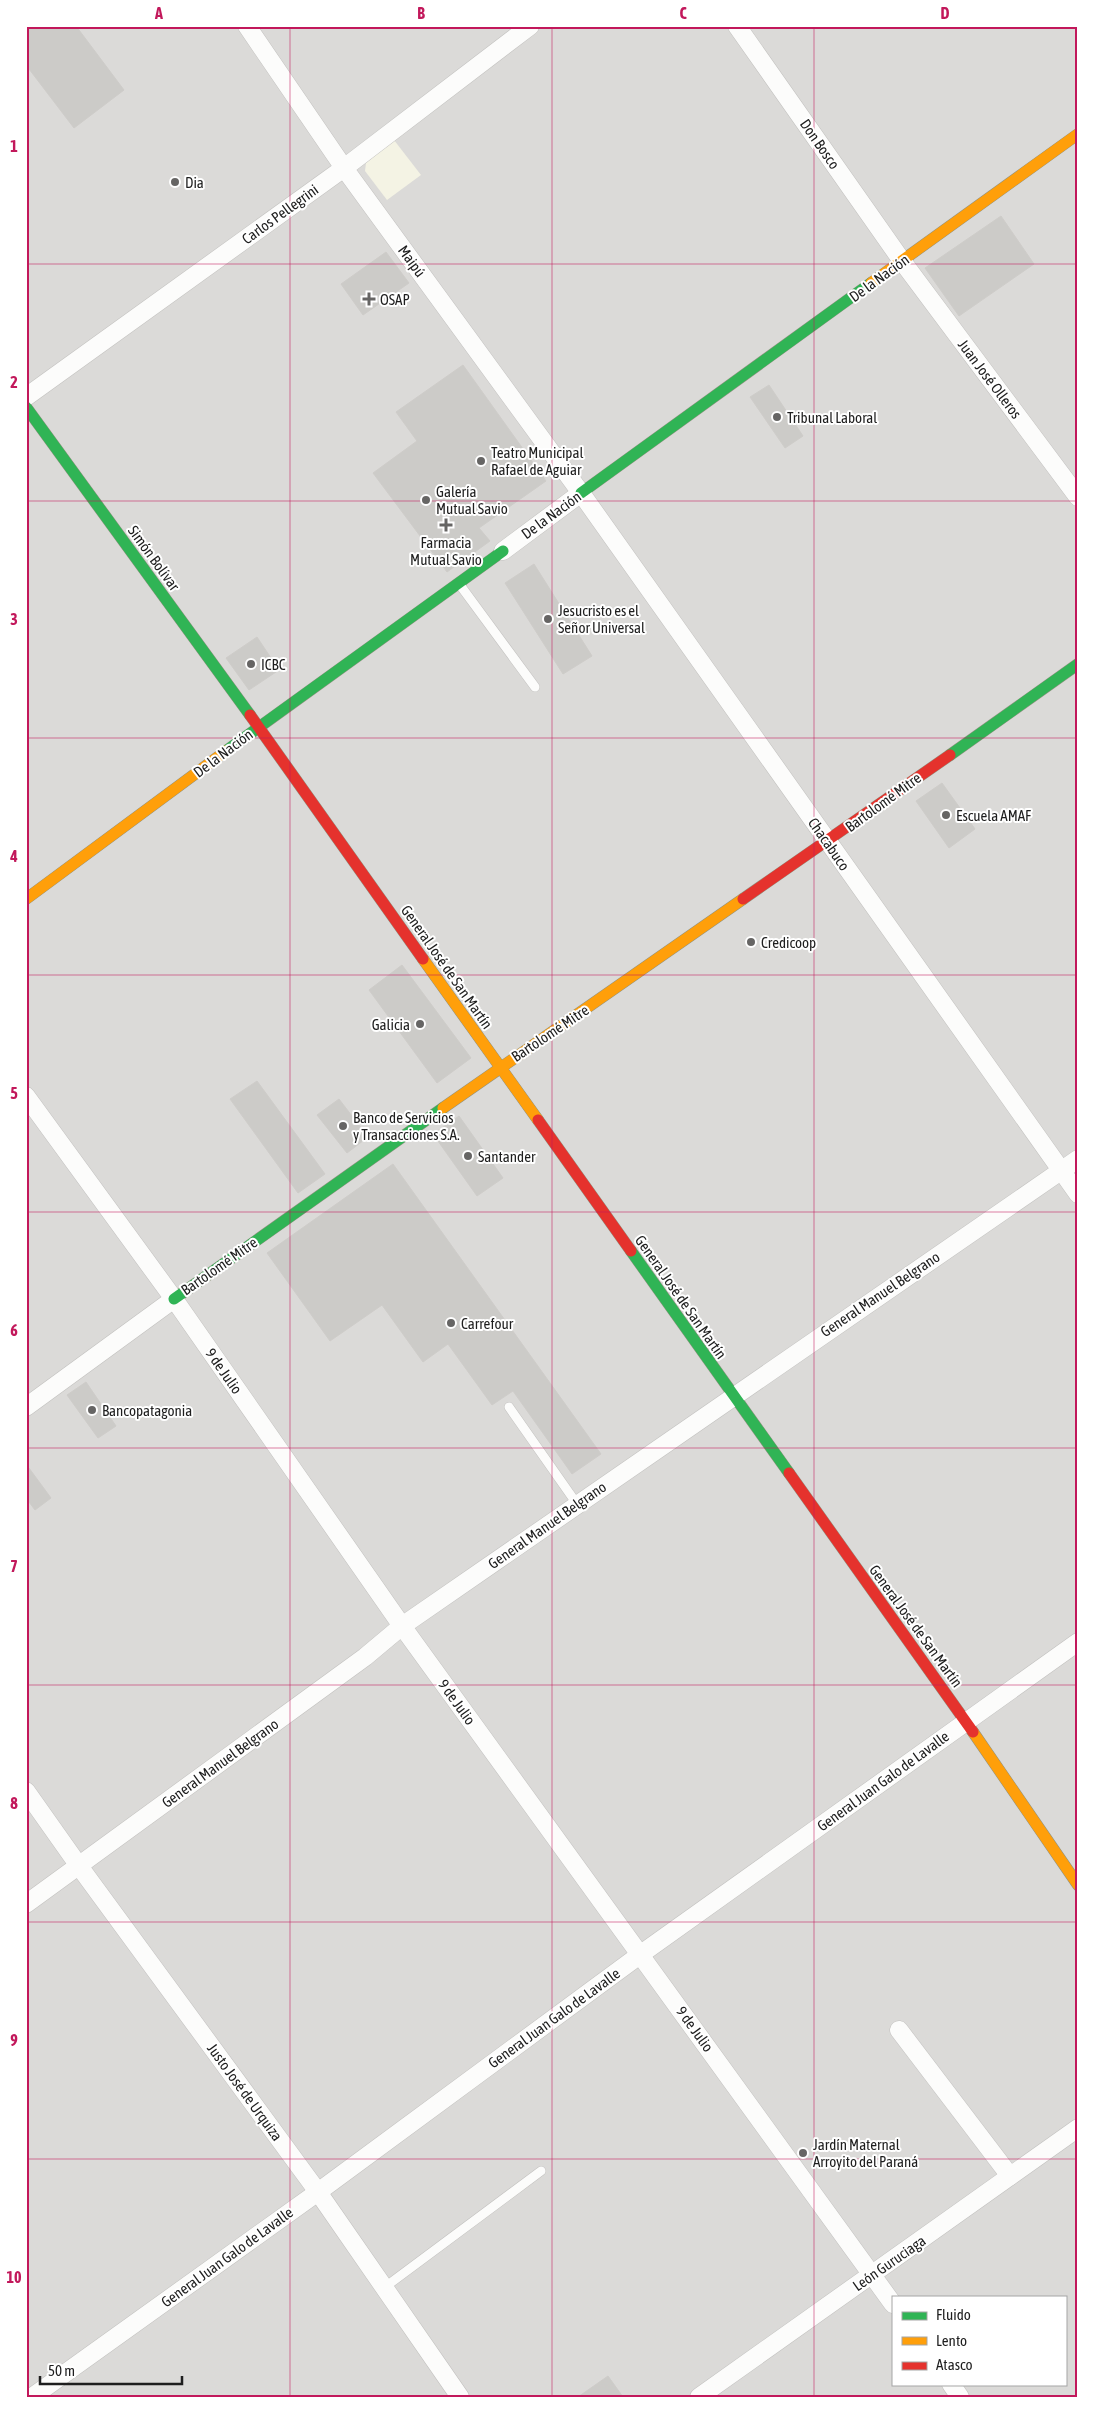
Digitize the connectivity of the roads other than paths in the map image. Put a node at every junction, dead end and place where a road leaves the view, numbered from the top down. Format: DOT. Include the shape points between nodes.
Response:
graph roads {
  1 [pos="247,26"];
  2 [pos="530,26"];
  3 [pos="737,26"];
  4 [pos="1078,134"];
  5 [pos="344,168"];
  6 [pos="902,261"];
  7 [pos="26,397"];
  8 [pos="26,407"];
  9 [pos="582,493"];
  10 [pos="1078,497"];
  11 [pos="503,551"];
  12 [pos="459,582"];
  13 [pos="1078,664"];
  14 [pos="536,687"];
  15 [pos="258,727"];
  16 [pos="828,842"];
  17 [pos="26,900"];
  18 [pos="500,1067"];
  19 [pos="26,1096"];
  20 [pos="1078,1159"];
  21 [pos="1061,1171"];
  22 [pos="1078,1194"];
  23 [pos="174,1299"];
  24 [pos="733,1396"];
  25 [pos="26,1407"];
  26 [pos="509,1407"];
  27 [pos="577,1504"];
  28 [pos="402,1626"];
  29 [pos="1078,1642"];
  30 [pos="966,1722"];
  31 [pos="26,1790"];
  32 [pos="79,1866"];
  33 [pos="1078,1885"];
  34 [pos="26,1904"];
  35 [pos="641,1954"];
  36 [pos="899,2030"];
  37 [pos="1078,2128"];
  38 [pos="541,2171"];
  39 [pos="1010,2176"];
  40 [pos="318,2192"];
  41 [pos="871,2275"];
  42 [pos="385,2288"];
  43 [pos="892,2303"];
  44 [pos="952,2386"];
  45 [pos="32,2397"];
  46 [pos="460,2397"];
  47 [pos="699,2397"];
  48 [pos="960,2397"];
  1 -- 5 [label="street, Maipú"];
  2 -- 5 [label="street, Carlos Pellegrini"];
  3 -- 6 [label="street, Don Bosco"];
  4 -- 6 [label="street, De la Nación"];
  5 -- 7 [label="street, Carlos Pellegrini"];
  5 -- 9 [label="street, Maipú"];
  6 -- 9 [label="street, De la Nación"];
  6 -- 10 [label="street, Juan José Olleros"];
  8 -- 15 [label="street, Simón Bolívar"];
  9 -- 11 [label="street, De la Nación"];
  9 -- 16 [label="street, Chacabuco"];
  11 -- 12 [label="street, De la Nación"];
  12 -- 14 [label="lane"];
  12 -- 15 [label="street, De la Nación"];
  13 -- 16 [label="street, Bartolomé Mitre"];
  15 -- 17 [label="street, De la Nación"];
  15 -- 18 [label="street, General José de San Martín"];
  16 -- 18 [label="street, Bartolomé Mitre"];
  16 -- 21 [label="street, Chacabuco"];
  18 -- 23 [label="street, Bartolomé Mitre"];
  18 -- 24 [label="street, General José de San Martín"];
  19 -- 23 [label="street, 9 de Julio"];
  20 -- 21 [label="street, General Manuel Belgrano"];
  21 -- 22 [label="street, Chacabuco"];
  21 -- 24 [label="street, General Manuel Belgrano"];
  23 -- 25 [label="street, Bartolomé Mitre"];
  23 -- 28 [label="street, 9 de Julio"];
  24 -- 27 [label="street, General Manuel Belgrano"];
  24 -- 30 [label="street, General José de San Martín"];
  26 -- 27 [label="lane"];
  27 -- 28 [label="street, General Manuel Belgrano"];
  28 -- 32 [label="street, General Manuel Belgrano" via="365,1657"];
  28 -- 35 [label="street, 9 de Julio"];
  29 -- 30 [label="street, General Juan Galo de Lavalle"];
  30 -- 33 [label="street, General José de San Martín"];
  30 -- 35 [label="street, General Juan Galo de Lavalle"];
  31 -- 32 [label="street, Justo José de Urquiza"];
  32 -- 34 [label="street, General Manuel Belgrano"];
  32 -- 40 [label="street, Justo José de Urquiza"];
  35 -- 40 [label="street, General Juan Galo de Lavalle"];
  35 -- 41 [label="street, 9 de Julio"];
  36 -- 39 [label="street"];
  37 -- 39 [label="street, León Guruciaga"];
  38 -- 42 [label="lane"];
  39 -- 41 [label="street, León Guruciaga"];
  40 -- 42 [label="street, Justo José de Urquiza"];
  40 -- 45 [label="street, General Juan Galo de Lavalle"];
  41 -- 43 [label="street, 9 de Julio"];
  41 -- 47 [label="street, León Guruciaga"];
  42 -- 46 [label="street, Justo José de Urquiza"];
  44 -- 48 [label="street"];
}
